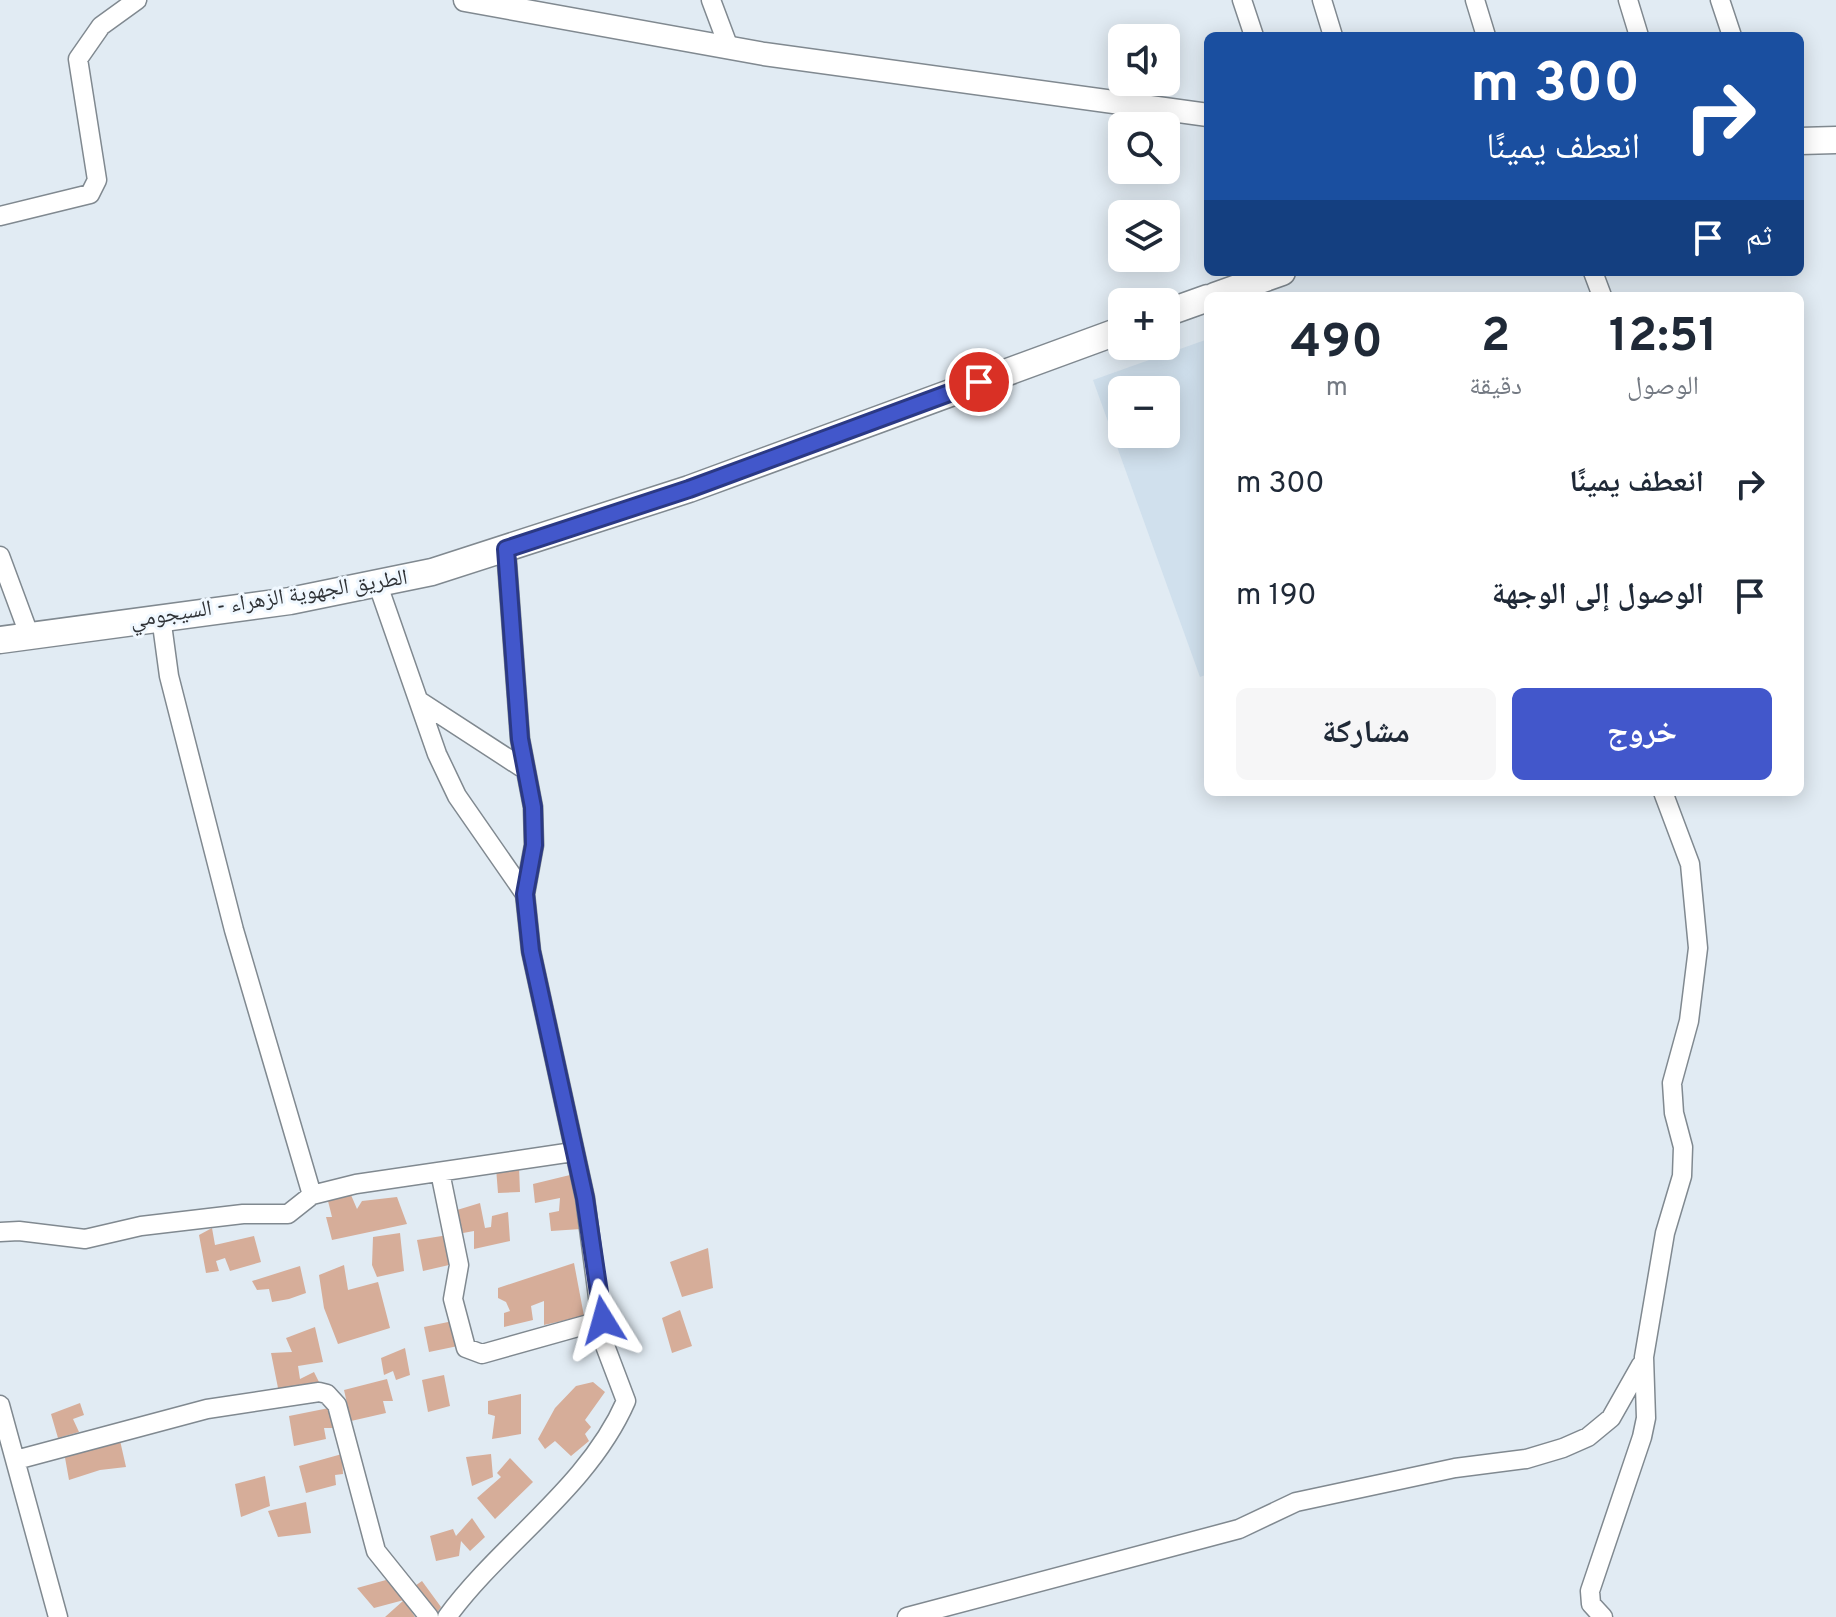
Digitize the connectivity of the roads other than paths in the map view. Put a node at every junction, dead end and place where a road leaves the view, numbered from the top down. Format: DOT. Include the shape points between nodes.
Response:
graph roads {
  1 [pos="137,0"];
  2 [pos="465,0"];
  3 [pos="711,0"];
  4 [pos="1242,0"];
  5 [pos="1322,0"];
  6 [pos="1475,0"];
  7 [pos="1628,0"];
  8 [pos="1720,0"];
  9 [pos="1253,32"];
  10 [pos="1332,32"];
  11 [pos="1485,32"];
  12 [pos="1638,32"];
  13 [pos="1731,32"];
  14 [pos="729,48"];
  15 [pos="1204,114"];
  16 [pos="1836,140"];
  17 [pos="1804,141"];
  18 [pos="0,216"];
  19 [pos="1271,276"];
  20 [pos="1226,292"];
  21 [pos="1204,299"];
  22 [pos="1180,308"];
  23 [pos="1108,335"];
  24 [pos="506,549"];
  25 [pos="0,556"];
  26 [pos="378,585"];
  27 [pos="161,617"];
  28 [pos="30,637"];
  29 [pos="0,640"];
  30 [pos="421,702"];
  31 [pos="524,769"];
  32 [pos="1664,796"];
  33 [pos="525,894"];
  34 [pos="573,1152"];
  35 [pos="440,1172"];
  36 [pos="312,1195"];
  37 [pos="0,1232"];
  38 [pos="603,1320"];
  39 [pos="1644,1357"];
  40 [pos="0,1405"];
  41 [pos="16,1460"];
  42 [pos="58,1617"];
  43 [pos="429,1617"];
  44 [pos="447,1617"];
  45 [pos="907,1617"];
  46 [pos="1603,1617"];
  1 -- 18 [label="street" via="101,26 78,59 95,190"];
  2 -- 14 [label="street"];
  3 -- 14 [label="street"];
  4 -- 9 [label="street"];
  5 -- 10 [label="street"];
  6 -- 11 [label="street"];
  7 -- 12 [label="street"];
  8 -- 13 [label="street"];
  14 -- 15 [label="street"];
  16 -- 17 [label="main road"];
  19 -- 20 [label="main road"];
  21 -- 22 [label="main road"];
  23 -- 24 [label="main road, الطريق الجهوية الزهراء - السيجومي" via="689,489"];
  24 -- 26 [label="main road, الطريق الجهوية الزهراء - السيجومي"];
  24 -- 31 [label="street"];
  25 -- 28 [label="street"];
  26 -- 27 [label="main road, الطريق الجهوية الزهراء - السيجومي"];
  26 -- 30 [label="street"];
  27 -- 28 [label="main road, الطريق الجهوية الزهراء - السيجومي"];
  27 -- 36 [label="street" via="169,676 234,930"];
  28 -- 29 [label="main road, الطريق الجهوية الزهراء - السيجومي"];
  30 -- 31 [label="street"];
  30 -- 33 [label="street" via="457,796"];
  31 -- 33 [label="street" via="534,845"];
  32 -- 39 [label="street" via="1690,864 1698,948 1689,1021 1672,1083 1683,1147 1682,1176 1665,1233"];
  33 -- 34 [label="street" via="531,951"];
  34 -- 35 [label="street"];
  34 -- 38 [label="street"];
  35 -- 36 [label="street"];
  35 -- 38 [label="street" via="459,1265 453,1299 471,1353"];
  36 -- 37 [label="street" via="288,1214 141,1226 93,1239"];
  38 -- 44 [label="street" via="604,1343 626,1401 618,1417 546,1511"];
  39 -- 45 [label="street" via="1611,1418 1563,1448 1296,1502 1239,1529"];
  39 -- 46 [label="street" via="1642,1437 1590,1591 1591,1604"];
  40 -- 41 [label="street"];
  41 -- 42 [label="street"];
  41 -- 43 [label="street" via="207,1409 327,1394 337,1405 376,1551"];
}
